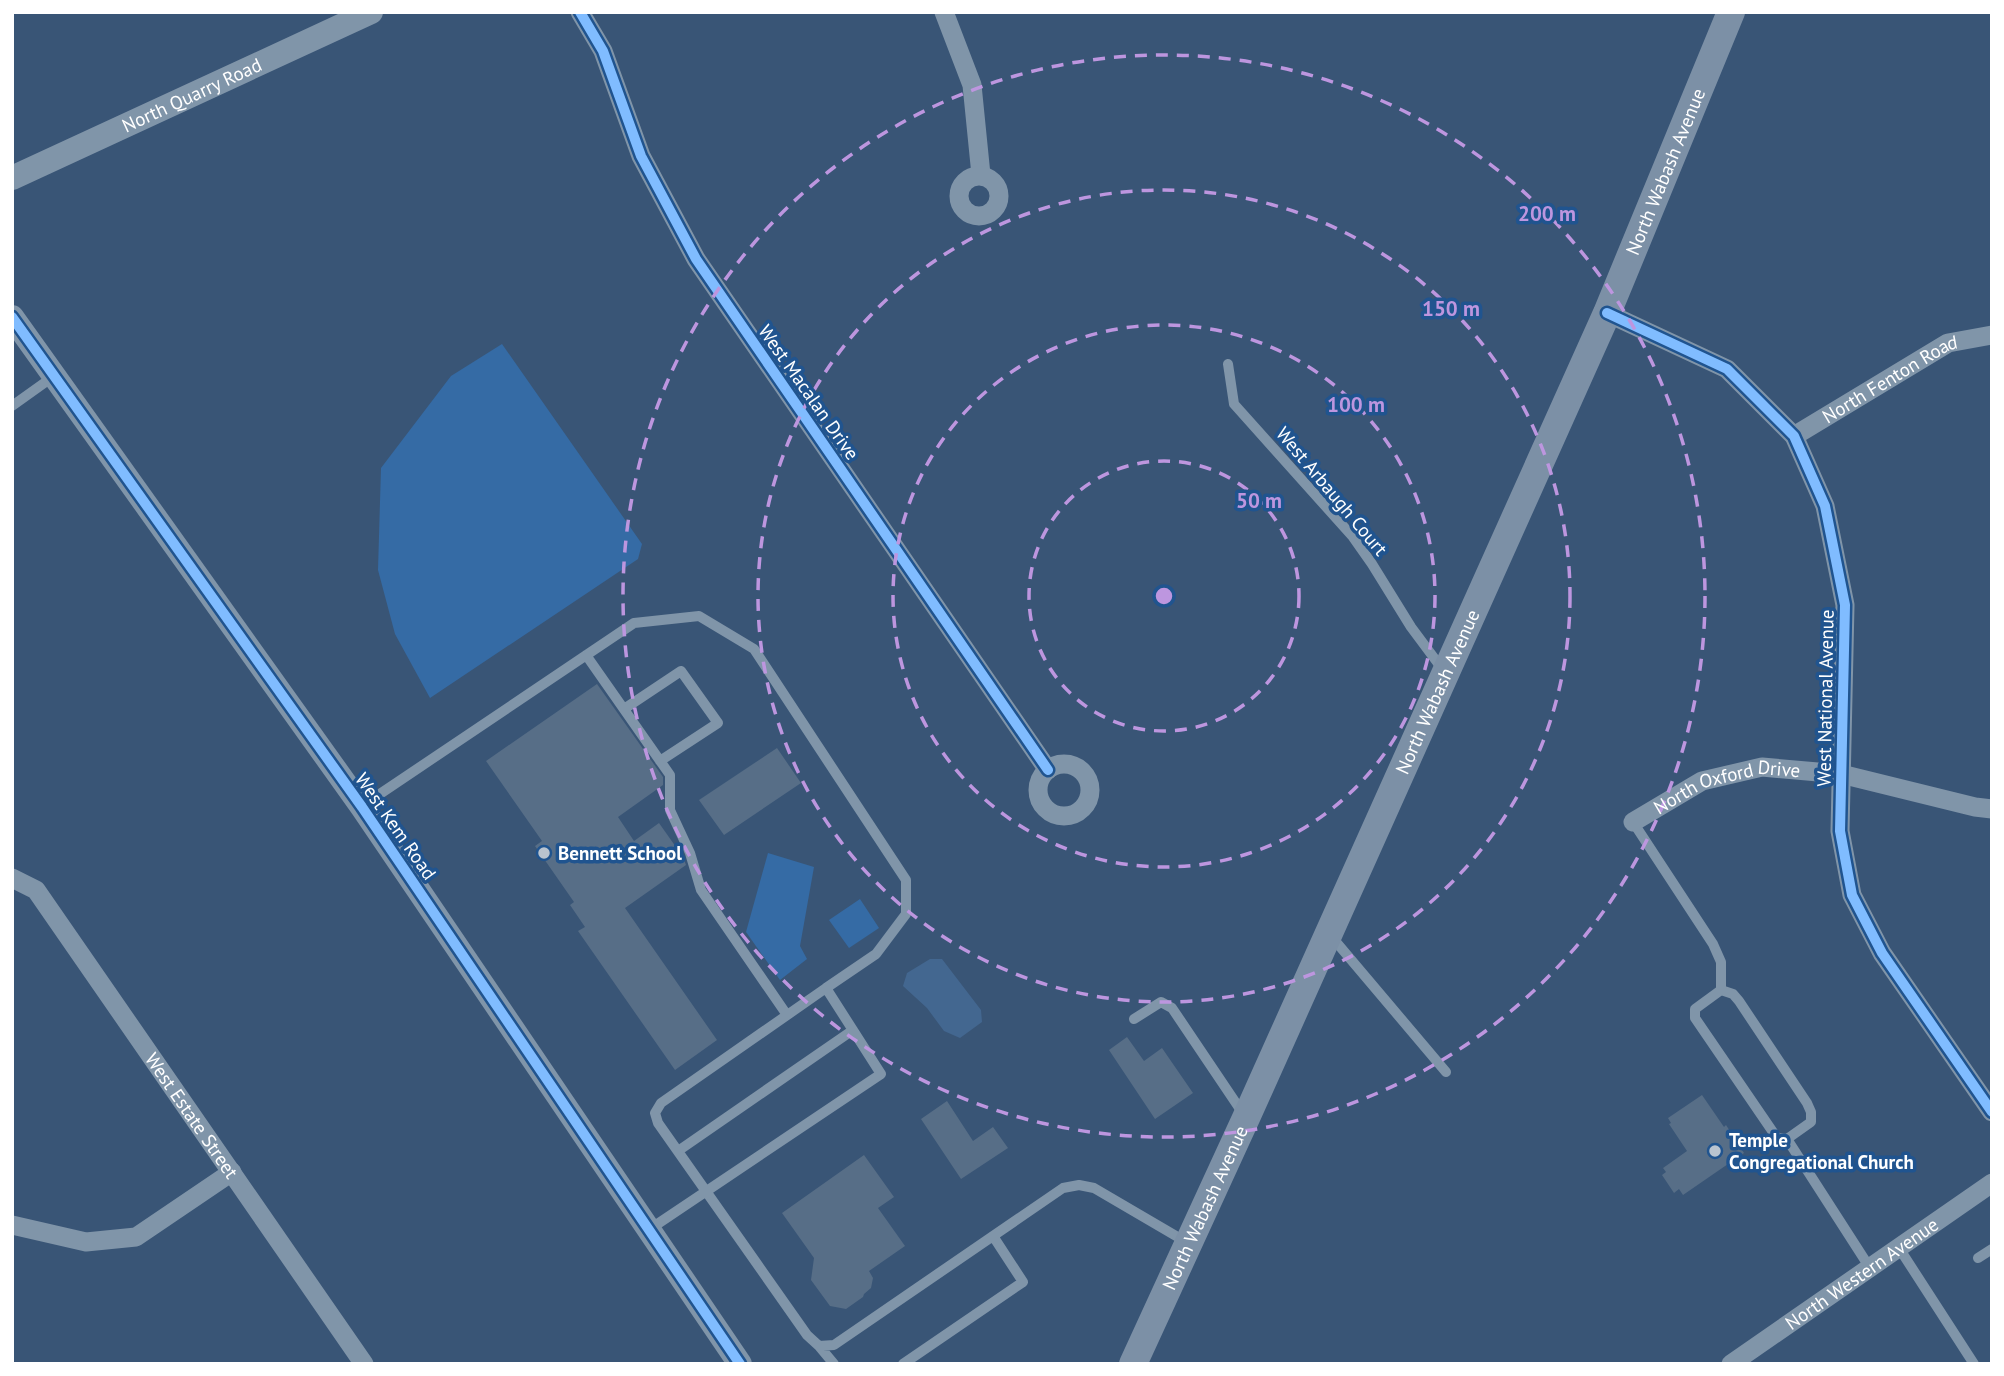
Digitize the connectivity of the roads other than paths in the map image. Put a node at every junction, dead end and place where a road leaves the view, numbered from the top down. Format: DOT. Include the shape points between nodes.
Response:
graph roads {
  1 [pos="371,12"];
  2 [pos="580,12"];
  3 [pos="944,12"];
  4 [pos="1731,12"];
  5 [pos="981,176"];
  6 [pos="12,178"];
  7 [pos="1607,313"];
  8 [pos="15,327"];
  9 [pos="1992,335"];
  10 [pos="1228,363"];
  11 [pos="54,376"];
  12 [pos="12,406"];
  13 [pos="1794,436"];
  14 [pos="586,654"];
  15 [pos="1446,673"];
  16 [pos="624,709"];
  17 [pos="660,761"];
  18 [pos="1048,769"];
  19 [pos="1841,774"];
  20 [pos="362,807"];
  21 [pos="1992,809"];
  22 [pos="1633,822"];
  23 [pos="12,878"];
  24 [pos="1329,933"];
  25 [pos="826,988"];
  26 [pos="1721,990"];
  27 [pos="787,1015"];
  28 [pos="1134,1018"];
  29 [pos="853,1030"];
  30 [pos="1446,1072"];
  31 [pos="1992,1112"];
  32 [pos="1246,1118"];
  33 [pos="1787,1139"];
  34 [pos="678,1151"];
  35 [pos="232,1172"];
  36 [pos="1992,1182"];
  37 [pos="707,1191"];
  38 [pos="12,1225"];
  39 [pos="650,1230"];
  40 [pos="993,1236"];
  41 [pos="1188,1243"];
  42 [pos="1899,1248"];
  43 [pos="1992,1249"];
  44 [pos="1978,1258"];
  45 [pos="1870,1268"];
  46 [pos="819,1346"];
  47 [pos="364,1364"];
  48 [pos="740,1364"];
  49 [pos="834,1364"];
  50 [pos="903,1364"];
  51 [pos="1133,1364"];
  52 [pos="1731,1364"];
  53 [pos="1975,1364"];
  1 -- 6 [label="street, North Quarry Road"];
  2 -- 18 [label="street, West Macalan Drive" via="603,51 641,156 696,259"];
  3 -- 5 [label="street" via="972,85"];
  4 -- 7 [label="main road, North Wabash Avenue"];
  7 -- 13 [label="street, West National Avenue" via="1727,369"];
  7 -- 15 [label="main road, North Wabash Avenue"];
  8 -- 11 [label="street, West Kem Road"];
  9 -- 13 [label="street, North Fenton Road" via="1948,343"];
  10 -- 15 [label="lane, West Arbaugh Court" via="1234,404 1353,537 1410,627"];
  11 -- 12 [label="lane"];
  11 -- 20 [label="street, West Kem Road"];
  13 -- 19 [label="street, West National Avenue" via="1825,506 1846,605"];
  14 -- 16 [label="lane"];
  14 -- 20 [label="lane"];
  14 -- 25 [label="lane" via="634,623 699,616 754,649 906,880 906,914 876,954"];
  15 -- 24 [label="main road, North Wabash Avenue"];
  16 -- 17 [label="lane"];
  16 -- 17 [label="lane" via="681,671 718,723"];
  17 -- 27 [label="lane" via="670,775 670,810 701,890"];
  19 -- 21 [label="street, North Oxford Drive"];
  19 -- 22 [label="street, North Oxford Drive" via="1762,767 1702,781"];
  19 -- 31 [label="street, West National Avenue" via="1840,831 1852,895 1882,953"];
  20 -- 39 [label="street, West Kem Road"];
  22 -- 26 [label="lane" via="1713,944 1721,962"];
  23 -- 35 [label="street, West Estate Street" via="36,890"];
  24 -- 30 [label="lane"];
  24 -- 32 [label="main road, North Wabash Avenue"];
  25 -- 27 [label="lane"];
  25 -- 29 [label="lane"];
  26 -- 33 [label="lane" via="1733,993 1807,1102 1811,1122"];
  26 -- 33 [label="lane" via="1695,1009 1695,1018 1777,1138"];
  27 -- 34 [label="lane" via="661,1102 655,1113 658,1123"];
  28 -- 32 [label="lane" via="1161,1002 1171,1009"];
  29 -- 34 [label="lane"];
  29 -- 37 [label="lane" via="881,1074"];
  32 -- 41 [label="main road, North Wabash Avenue"];
  33 -- 45 [label="lane"];
  34 -- 37 [label="lane"];
  35 -- 38 [label="street" via="136,1237 86,1242"];
  35 -- 47 [label="street, West Estate Street"];
  36 -- 42 [label="street, North Western Avenue"];
  37 -- 39 [label="lane"];
  37 -- 46 [label="lane"];
  39 -- 48 [label="street, West Kem Road"];
  40 -- 41 [label="lane" via="1063,1188 1079,1185 1094,1188"];
  40 -- 46 [label="lane" via="834,1345"];
  40 -- 50 [label="lane" via="1023,1282"];
  41 -- 51 [label="main road, North Wabash Avenue"];
  42 -- 45 [label="street, North Western Avenue"];
  42 -- 53 [label="lane"];
  43 -- 44 [label="lane"];
  45 -- 52 [label="street, North Western Avenue"];
  46 -- 49 [label="lane"];
}
